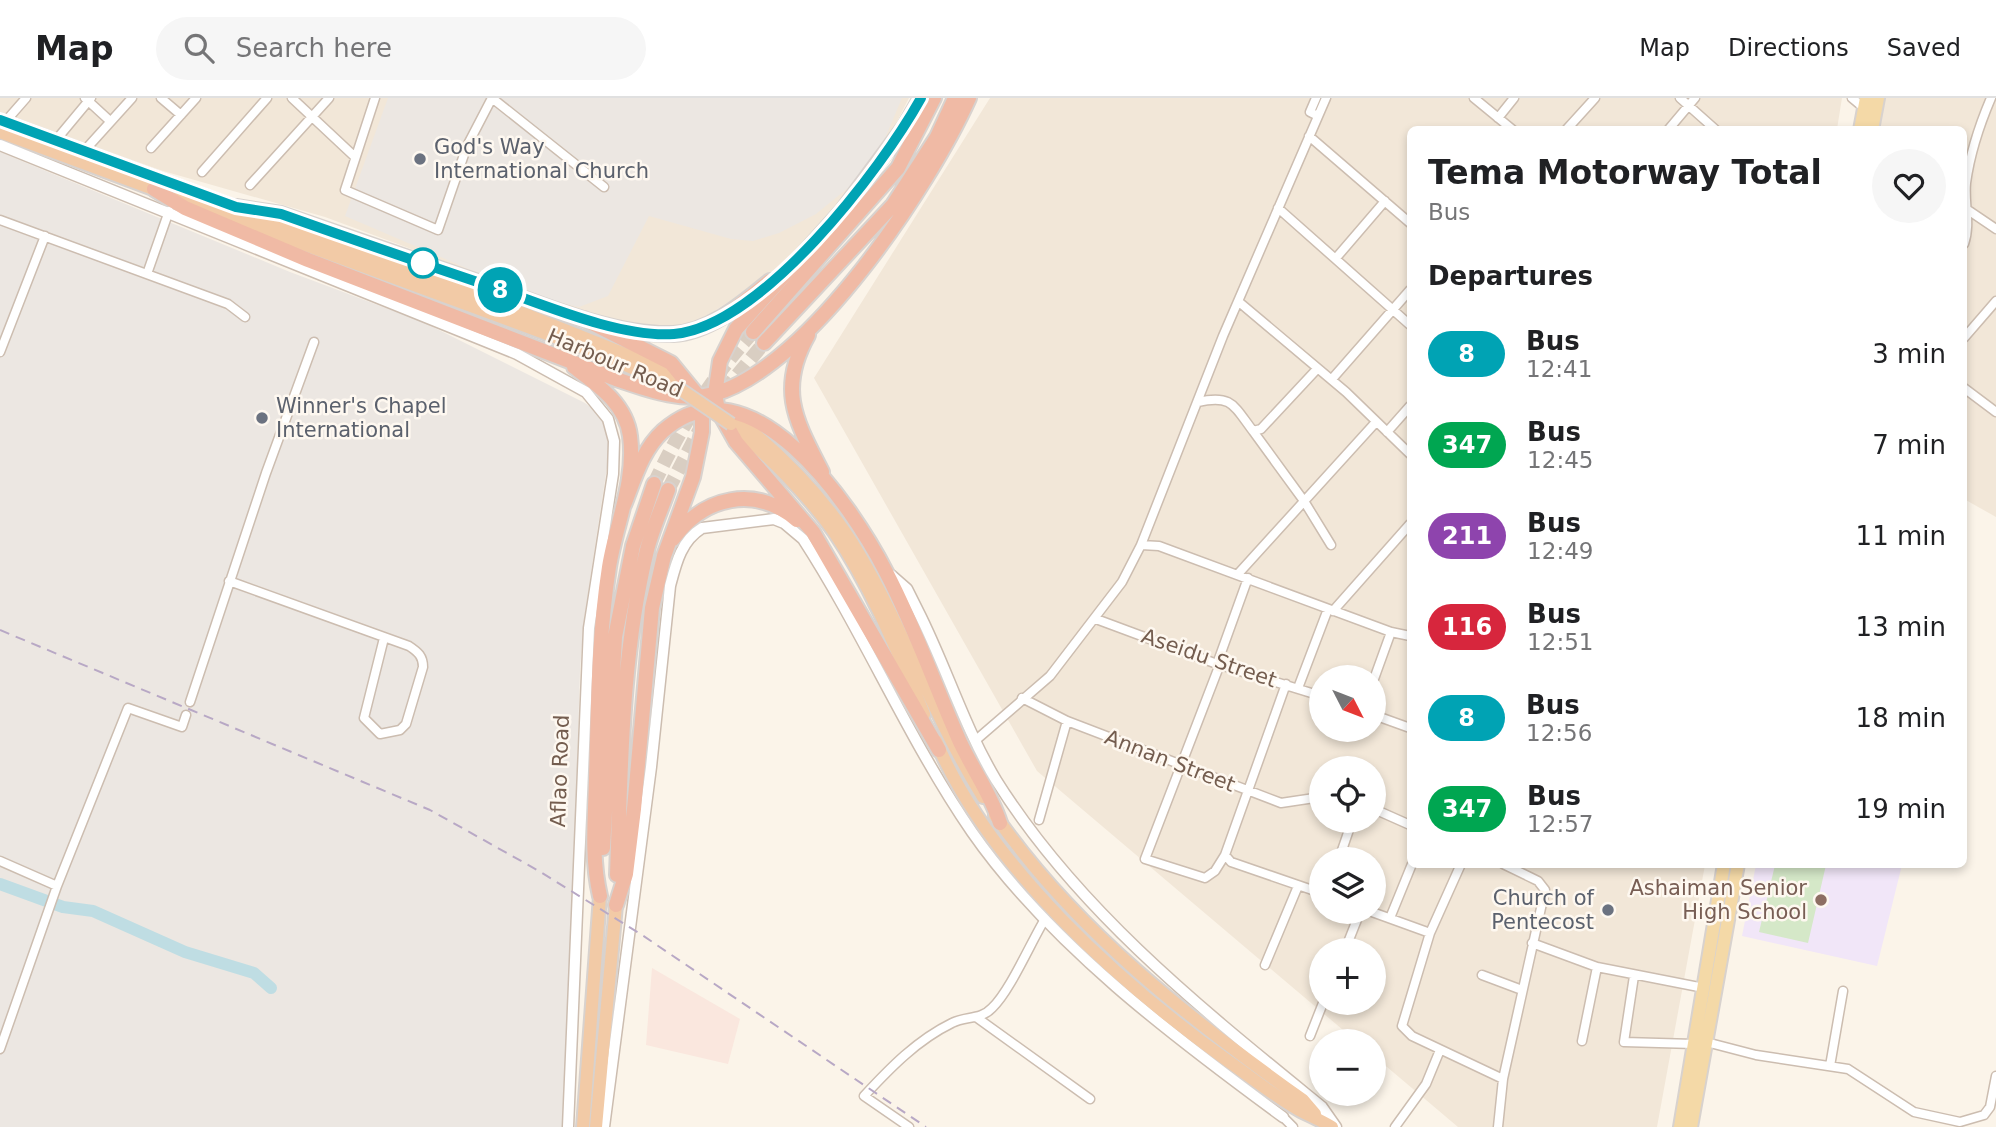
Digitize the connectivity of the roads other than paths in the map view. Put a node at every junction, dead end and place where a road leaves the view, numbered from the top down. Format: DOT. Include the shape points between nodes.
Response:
graph roads {
  1 [pos="26,98"];
  2 [pos="132,98"];
  3 [pos="161,98"];
  4 [pos="196,98"];
  5 [pos="267,98"];
  6 [pos="292,98"];
  7 [pos="329,98"];
  8 [pos="375,98"];
  9 [pos="492,98"];
  10 [pos="921,98"];
  11 [pos="933,98"];
  12 [pos="955,98"];
  13 [pos="969,98"];
  14 [pos="1316,98"];
  15 [pos="1325,98"];
  16 [pos="1474,98"];
  17 [pos="1514,98"];
  18 [pos="1595,98"];
  19 [pos="1680,98"];
  20 [pos="1695,98"];
  21 [pos="1852,98"];
  22 [pos="1878,98"];
  23 [pos="1991,98"];
  24 [pos="88,99"];
  25 [pos="1865,103"];
  26 [pos="1688,106"];
  27 [pos="181,115"];
  28 [pos="1316,115"];
  29 [pos="313,116"];
  30 [pos="1499,118"];
  31 [pos="110,121"];
  32 [pos="2,125"];
  33 [pos="1508,126"];
  34 [pos="1570,126"];
  35 [pos="1671,126"];
  36 [pos="1711,126"];
  37 [pos="1861,126"];
  38 [pos="1873,126"];
  39 [pos="1309,136"];
  40 [pos="56,140"];
  41 [pos="0,145"];
  42 [pos="150,148"];
  43 [pos="85,150"];
  44 [pos="355,157"];
  45 [pos="202,172"];
  46 [pos="250,185"];
  47 [pos="604,187"];
  48 [pos="154,189"];
  49 [pos="1967,192"];
  50 [pos="1385,201"];
  51 [pos="236,207"];
  52 [pos="1278,208"];
  53 [pos="1967,209"];
  54 [pos="169,211"];
  55 [pos="0,220"];
  56 [pos="1407,220"];
  57 [pos="1996,229"];
  58 [pos="45,236"];
  59 [pos="802,256"];
  60 [pos="355,257"];
  61 [pos="1336,258"];
  62 [pos="147,274"];
  63 [pos="1407,293"];
  64 [pos="1240,302"];
  65 [pos="1996,302"];
  66 [pos="1394,308"];
  67 [pos="245,317"];
  68 [pos="584,319"];
  69 [pos="1407,322"];
  70 [pos="814,324"];
  71 [pos="1967,335"];
  72 [pos="314,342"];
  73 [pos="0,352"];
  74 [pos="555,354"];
  75 [pos="1317,369"];
  76 [pos="1332,379"];
  77 [pos="1967,390"];
  78 [pos="715,394"];
  79 [pos="698,396"];
  80 [pos="1198,402"];
  81 [pos="1407,409"];
  82 [pos="718,410"];
  83 [pos="1996,412"];
  84 [pos="702,413"];
  85 [pos="608,419"];
  86 [pos="1376,422"];
  87 [pos="1253,431"];
  88 [pos="1387,432"];
  89 [pos="1407,451"];
  90 [pos="831,489"];
  91 [pos="1304,501"];
  92 [pos="624,505"];
  93 [pos="1407,527"];
  94 [pos="813,532"];
  95 [pos="1141,545"];
  96 [pos="1331,545"];
  97 [pos="664,556"];
  98 [pos="885,571"];
  99 [pos="1238,574"];
  100 [pos="1248,578"];
  101 [pos="229,581"];
  102 [pos="1330,610"];
  103 [pos="1096,619"];
  104 [pos="1391,632"];
  105 [pos="1407,635"];
  106 [pos="384,638"];
  107 [pos="1218,664"];
  108 [pos="1379,665"];
  109 [pos="917,684"];
  110 [pos="1286,684"];
  111 [pos="1298,688"];
  112 [pos="1309,692"];
  113 [pos="1022,698"];
  114 [pos="190,702"];
  115 [pos="186,715"];
  116 [pos="1386,719"];
  117 [pos="1067,721"];
  118 [pos="1407,727"];
  119 [pos="976,740"];
  120 [pos="939,750"];
  121 [pos="1182,764"];
  122 [pos="1247,791"];
  123 [pos="1309,799"];
  124 [pos="1386,814"];
  125 [pos="1039,820"];
  126 [pos="1000,823"];
  127 [pos="1407,824"];
  128 [pos="1224,855"];
  129 [pos="0,861"];
  130 [pos="1410,868"];
  131 [pos="1459,868"];
  132 [pos="1510,868"];
  133 [pos="1723,868"];
  134 [pos="1737,868"];
  135 [pos="57,886"];
  136 [pos="1298,886"];
  137 [pos="1309,889"];
  138 [pos="600,896"];
  139 [pos="616,905"];
  140 [pos="1386,917"];
  141 [pos="1390,918"];
  142 [pos="1045,919"];
  143 [pos="1430,933"];
  144 [pos="1532,943"];
  145 [pos="1265,965"];
  146 [pos="1597,967"];
  147 [pos="1482,975"];
  148 [pos="1634,976"];
  149 [pos="1704,988"];
  150 [pos="1522,990"];
  151 [pos="1843,991"];
  152 [pos="976,1017"];
  153 [pos="1582,1041"];
  154 [pos="1700,1043"];
  155 [pos="0,1049"];
  156 [pos="1440,1050"];
  157 [pos="1830,1066"];
  158 [pos="1996,1076"];
  159 [pos="1503,1079"];
  160 [pos="1090,1100"];
  161 [pos="1283,1117"];
  162 [pos="1329,1125"];
  163 [pos="568,1127"];
  164 [pos="583,1127"];
  165 [pos="596,1127"];
  166 [pos="604,1127"];
  167 [pos="909,1127"];
  168 [pos="1293,1127"];
  169 [pos="1395,1127"];
  170 [pos="1498,1127"];
  171 [pos="1679,1127"];
  172 [pos="1691,1127"];
  1 -- 32 [label="street"];
  2 -- 31 [label="street"];
  3 -- 27 [label="street"];
  4 -- 27 [label="street"];
  5 -- 45 [label="street"];
  6 -- 29 [label="street"];
  7 -- 29 [label="street"];
  8 -- 44 [label="street"];
  9 -- 44 [label="street" via="467,146 438,230 345,190"];
  9 -- 47 [label="street"];
  10 -- 59 [label="highway" via="842,211"];
  11 -- 12 [label="highway" via="898,168 759,338 893,205 927,155"];
  13 -- 70 [label="highway" via="915,200"];
  14 -- 28 [label="street" via="1310,112"];
  15 -- 28 [label="street"];
  16 -- 30 [label="street"];
  17 -- 30 [label="street"];
  18 -- 34 [label="street"];
  19 -- 26 [label="street"];
  20 -- 26 [label="street"];
  21 -- 25 [label="street"];
  22 -- 38 [label="main road"];
  23 -- 49 [label="street" via="1972,153"];
  24 -- 31 [label="street"];
  24 -- 40 [label="street"];
  25 -- 37 [label="main road"];
  26 -- 35 [label="street"];
  26 -- 36 [label="street"];
  27 -- 42 [label="street"];
  28 -- 39 [label="street"];
  29 -- 44 [label="street"];
  29 -- 46 [label="street"];
  30 -- 33 [label="street"];
  31 -- 43 [label="street"];
  32 -- 40 [label="highway, Harbour Road"];
  32 -- 48 [label="highway, Harbour Road"];
  39 -- 50 [label="street"];
  39 -- 52 [label="street"];
  40 -- 43 [label="highway, Harbour Road"];
  41 -- 54 [label="street, Harbour Road"];
  43 -- 51 [label="highway, Harbour Road"];
  48 -- 60 [label="highway, Harbour Road"];
  48 -- 74 [label="highway" via="185,208 308,260"];
  50 -- 56 [label="street"];
  50 -- 61 [label="street"];
  51 -- 60 [label="highway, Harbour Road"];
  51 -- 68 [label="highway" via="281,214"];
  52 -- 61 [label="street"];
  52 -- 64 [label="street"];
  53 -- 57 [label="street"];
  54 -- 62 [label="street"];
  54 -- 85 [label="street, Harbour Road" via="517,354 586,392"];
  55 -- 58 [label="street"];
  58 -- 62 [label="street"];
  58 -- 73 [label="street"];
  59 -- 68 [label="highway" via="743,302 700,327 674,334"];
  59 -- 78 [label="highway" via="725,346"];
  60 -- 109 [label="highway, Harbour Road" via="664,371 733,415 781,463 846,552"];
  61 -- 66 [label="street"];
  62 -- 67 [label="street" via="228,304"];
  63 -- 66 [label="street"];
  64 -- 75 [label="street"];
  64 -- 80 [label="street"];
  65 -- 71 [label="street"];
  66 -- 69 [label="street"];
  66 -- 76 [label="street"];
  68 -- 79 [label="highway" via="664,359"];
  70 -- 78 [label="highway" via="745,380"];
  70 -- 90 [label="highway" via="791,372 791,399 801,431"];
  72 -- 101 [label="street"];
  74 -- 79 [label="highway" via="643,389"];
  74 -- 92 [label="highway" via="600,386 625,418 631,467"];
  75 -- 76 [label="street"];
  75 -- 87 [label="street" via="1267,424"];
  76 -- 86 [label="street"];
  77 -- 83 [label="street"];
  78 -- 79 [label="highway"];
  78 -- 82 [label="highway"];
  79 -- 84 [label="highway"];
  80 -- 87 [label="street" via="1226,399"];
  80 -- 95 [label="street"];
  81 -- 88 [label="street"];
  82 -- 84 [label="highway"];
  82 -- 90 [label="highway" via="746,414 766,424 790,443"];
  82 -- 94 [label="highway" via="736,442"];
  84 -- 92 [label="highway" via="663,431 646,453"];
  84 -- 97 [label="highway" via="696,466"];
  85 -- 163 [label="street, Aflao Road" via="614,460 589,628 583,712"];
  86 -- 88 [label="street"];
  86 -- 91 [label="street"];
  87 -- 91 [label="street"];
  88 -- 89 [label="street"];
  90 -- 98 [label="highway"];
  91 -- 96 [label="street"];
  91 -- 99 [label="street"];
  92 -- 138 [label="highway" via="600,625 593,842"];
  93 -- 102 [label="street"];
  94 -- 97 [label="highway" via="766,501 727,500 705,508 685,523"];
  94 -- 120 [label="highway"];
  95 -- 99 [label="street" via="1159,546"];
  95 -- 103 [label="street"];
  97 -- 139 [label="highway" via="652,608 626,874"];
  98 -- 119 [label="street" via="907,589"];
  98 -- 126 [label="highway"];
  99 -- 100 [label="street"];
  100 -- 102 [label="street"];
  100 -- 107 [label="street"];
  101 -- 106 [label="street"];
  101 -- 114 [label="street"];
  102 -- 104 [label="street"];
  102 -- 111 [label="street"];
  103 -- 107 [label="street, Aseidu Street"];
  103 -- 113 [label="street" via="1050,676"];
  104 -- 105 [label="street"];
  104 -- 108 [label="street"];
  106 -- 106 [label="street" via="409,646 423,658 406,724 390,734 380,734 364,718"];
  107 -- 110 [label="street, Aseidu Street"];
  107 -- 121 [label="street"];
  109 -- 120 [label="highway"];
  109 -- 126 [label="highway"];
  110 -- 111 [label="street, Aseidu Street"];
  110 -- 122 [label="street"];
  111 -- 112 [label="street, Aseidu Street"];
  113 -- 117 [label="street, Annan Street"];
  113 -- 119 [label="street"];
  115 -- 135 [label="street" via="182,727 128,708"];
  116 -- 118 [label="street"];
  117 -- 121 [label="street, Annan Street"];
  117 -- 125 [label="street"];
  119 -- 162 [label="street" via="1046,853 1240,1040 1322,1107"];
  120 -- 162 [label="highway" via="1012,861 1108,963 1200,1041 1298,1110"];
  121 -- 122 [label="street, Annan Street"];
  121 -- 128 [label="street" via="1145,859 1205,878"];
  122 -- 123 [label="street, Annan Street" via="1281,803"];
  122 -- 128 [label="street"];
  124 -- 127 [label="street"];
  126 -- 162 [label="highway" via="1050,886 1151,983"];
  128 -- 136 [label="street" via="1231,862"];
  129 -- 135 [label="street"];
  130 -- 141 [label="street"];
  131 -- 143 [label="street"];
  132 -- 144 [label="street" via="1544,887"];
  133 -- 149 [label="main road"];
  134 -- 154 [label="main road"];
  135 -- 155 [label="street"];
  136 -- 137 [label="street"];
  136 -- 145 [label="street"];
  138 -- 139 [label="highway" via="615,637 633,546 661,487 633,626 622,734"];
  138 -- 164 [label="highway"];
  139 -- 165 [label="highway"];
  140 -- 141 [label="street"];
  141 -- 143 [label="street"];
  142 -- 152 [label="street" via="998,1001"];
  142 -- 161 [label="street" via="1189,1047"];
  142 -- 166 [label="street" via="973,832 803,539 774,519 702,528 687,540 670,586"];
  143 -- 156 [label="street" via="1402,1026"];
  144 -- 146 [label="street"];
  144 -- 150 [label="street"];
  146 -- 148 [label="street"];
  146 -- 153 [label="street"];
  147 -- 150 [label="street"];
  148 -- 149 [label="street"];
  148 -- 154 [label="street" via="1624,1042"];
  149 -- 154 [label="main road"];
  150 -- 159 [label="street"];
  151 -- 157 [label="street"];
  152 -- 160 [label="street"];
  152 -- 167 [label="street" via="930,1036 864,1096"];
  154 -- 157 [label="street"];
  154 -- 171 [label="main road"];
  154 -- 172 [label="main road"];
  156 -- 159 [label="street"];
  156 -- 169 [label="street" via="1426,1084"];
  157 -- 158 [label="street" via="1853,1071 1914,1112 1960,1122 1984,1115"];
  159 -- 170 [label="street"];
  161 -- 168 [label="street"];
}
